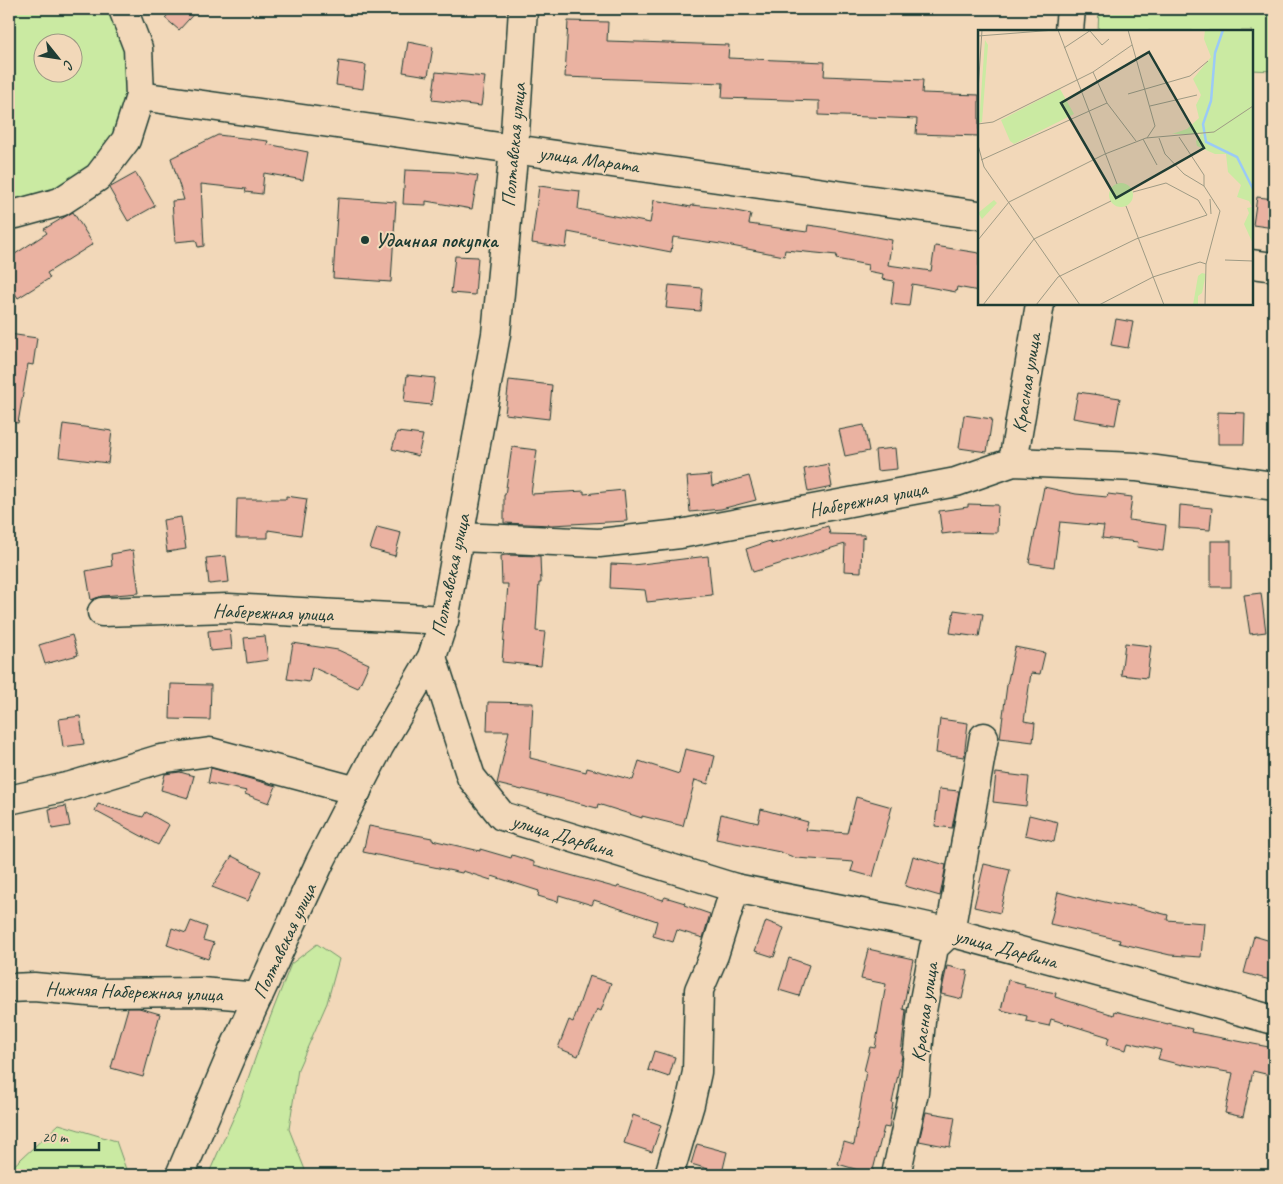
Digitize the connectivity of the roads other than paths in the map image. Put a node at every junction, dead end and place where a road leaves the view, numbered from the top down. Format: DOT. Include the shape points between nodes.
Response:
graph roads {
  1 [pos="123,9"];
  2 [pos="523,9"];
  3 [pos="1071,9"];
  4 [pos="1069,30"];
  5 [pos="140,96"];
  6 [pos="514,148"];
  7 [pos="9,214"];
  8 [pos="978,215"];
  9 [pos="1253,264"];
  10 [pos="1274,267"];
  11 [pos="1040,305"];
  12 [pos="1013,462"];
  13 [pos="1274,486"];
  14 [pos="459,537"];
  15 [pos="102,612"];
  16 [pos="444,620"];
  17 [pos="432,657"];
  18 [pos="984,737"];
  19 [pos="357,791"];
  20 [pos="9,800"];
  21 [pos="735,888"];
  22 [pos="950,932"];
  23 [pos="9,988"];
  24 [pos="258,997"];
  25 [pos="1274,1020"];
  26 [pos="180,1175"];
  27 [pos="669,1175"];
  28 [pos="896,1175"];
  1 -- 5 [label="street" via="138,48"];
  2 -- 6 [label="street, Полтавская улица"];
  3 -- 4 [label="street"];
  5 -- 6 [label="street, улица Марата"];
  5 -- 7 [label="street" via="126,140 98,176 60,202"];
  6 -- 8 [label="street, улица Марата"];
  6 -- 14 [label="street, Полтавская улица" via="496,334"];
  9 -- 10 [label="street"];
  11 -- 12 [label="street, Красная улица"];
  12 -- 13 [label="street, Набережная улица" via="1136,467"];
  12 -- 14 [label="street, Набережная улица" via="956,482 680,534 598,544"];
  14 -- 16 [label="street, Полтавская улица"];
  15 -- 16 [label="street, Набережная улица" via="228,608"];
  16 -- 17 [label="street, Полтавская улица"];
  17 -- 19 [label="street, Полтавская улица"];
  17 -- 21 [label="street, улица Дарвина" via="471,777 502,816"];
  18 -- 22 [label="street"];
  19 -- 20 [label="street" via="210,752 160,759 71,786"];
  19 -- 24 [label="street, Полтавская улица" via="321,860"];
  21 -- 22 [label="street, улица Дарвина"];
  21 -- 27 [label="street" via="714,955 698,990 697,1072"];
  22 -- 25 [label="street, улица Дарвина"];
  22 -- 28 [label="street, Красная улица" via="934,947 922,1011 914,1092"];
  23 -- 24 [label="street, Нижняя Набережная улица" via="201,992"];
  24 -- 26 [label="street, Полтавская улица"];
}
